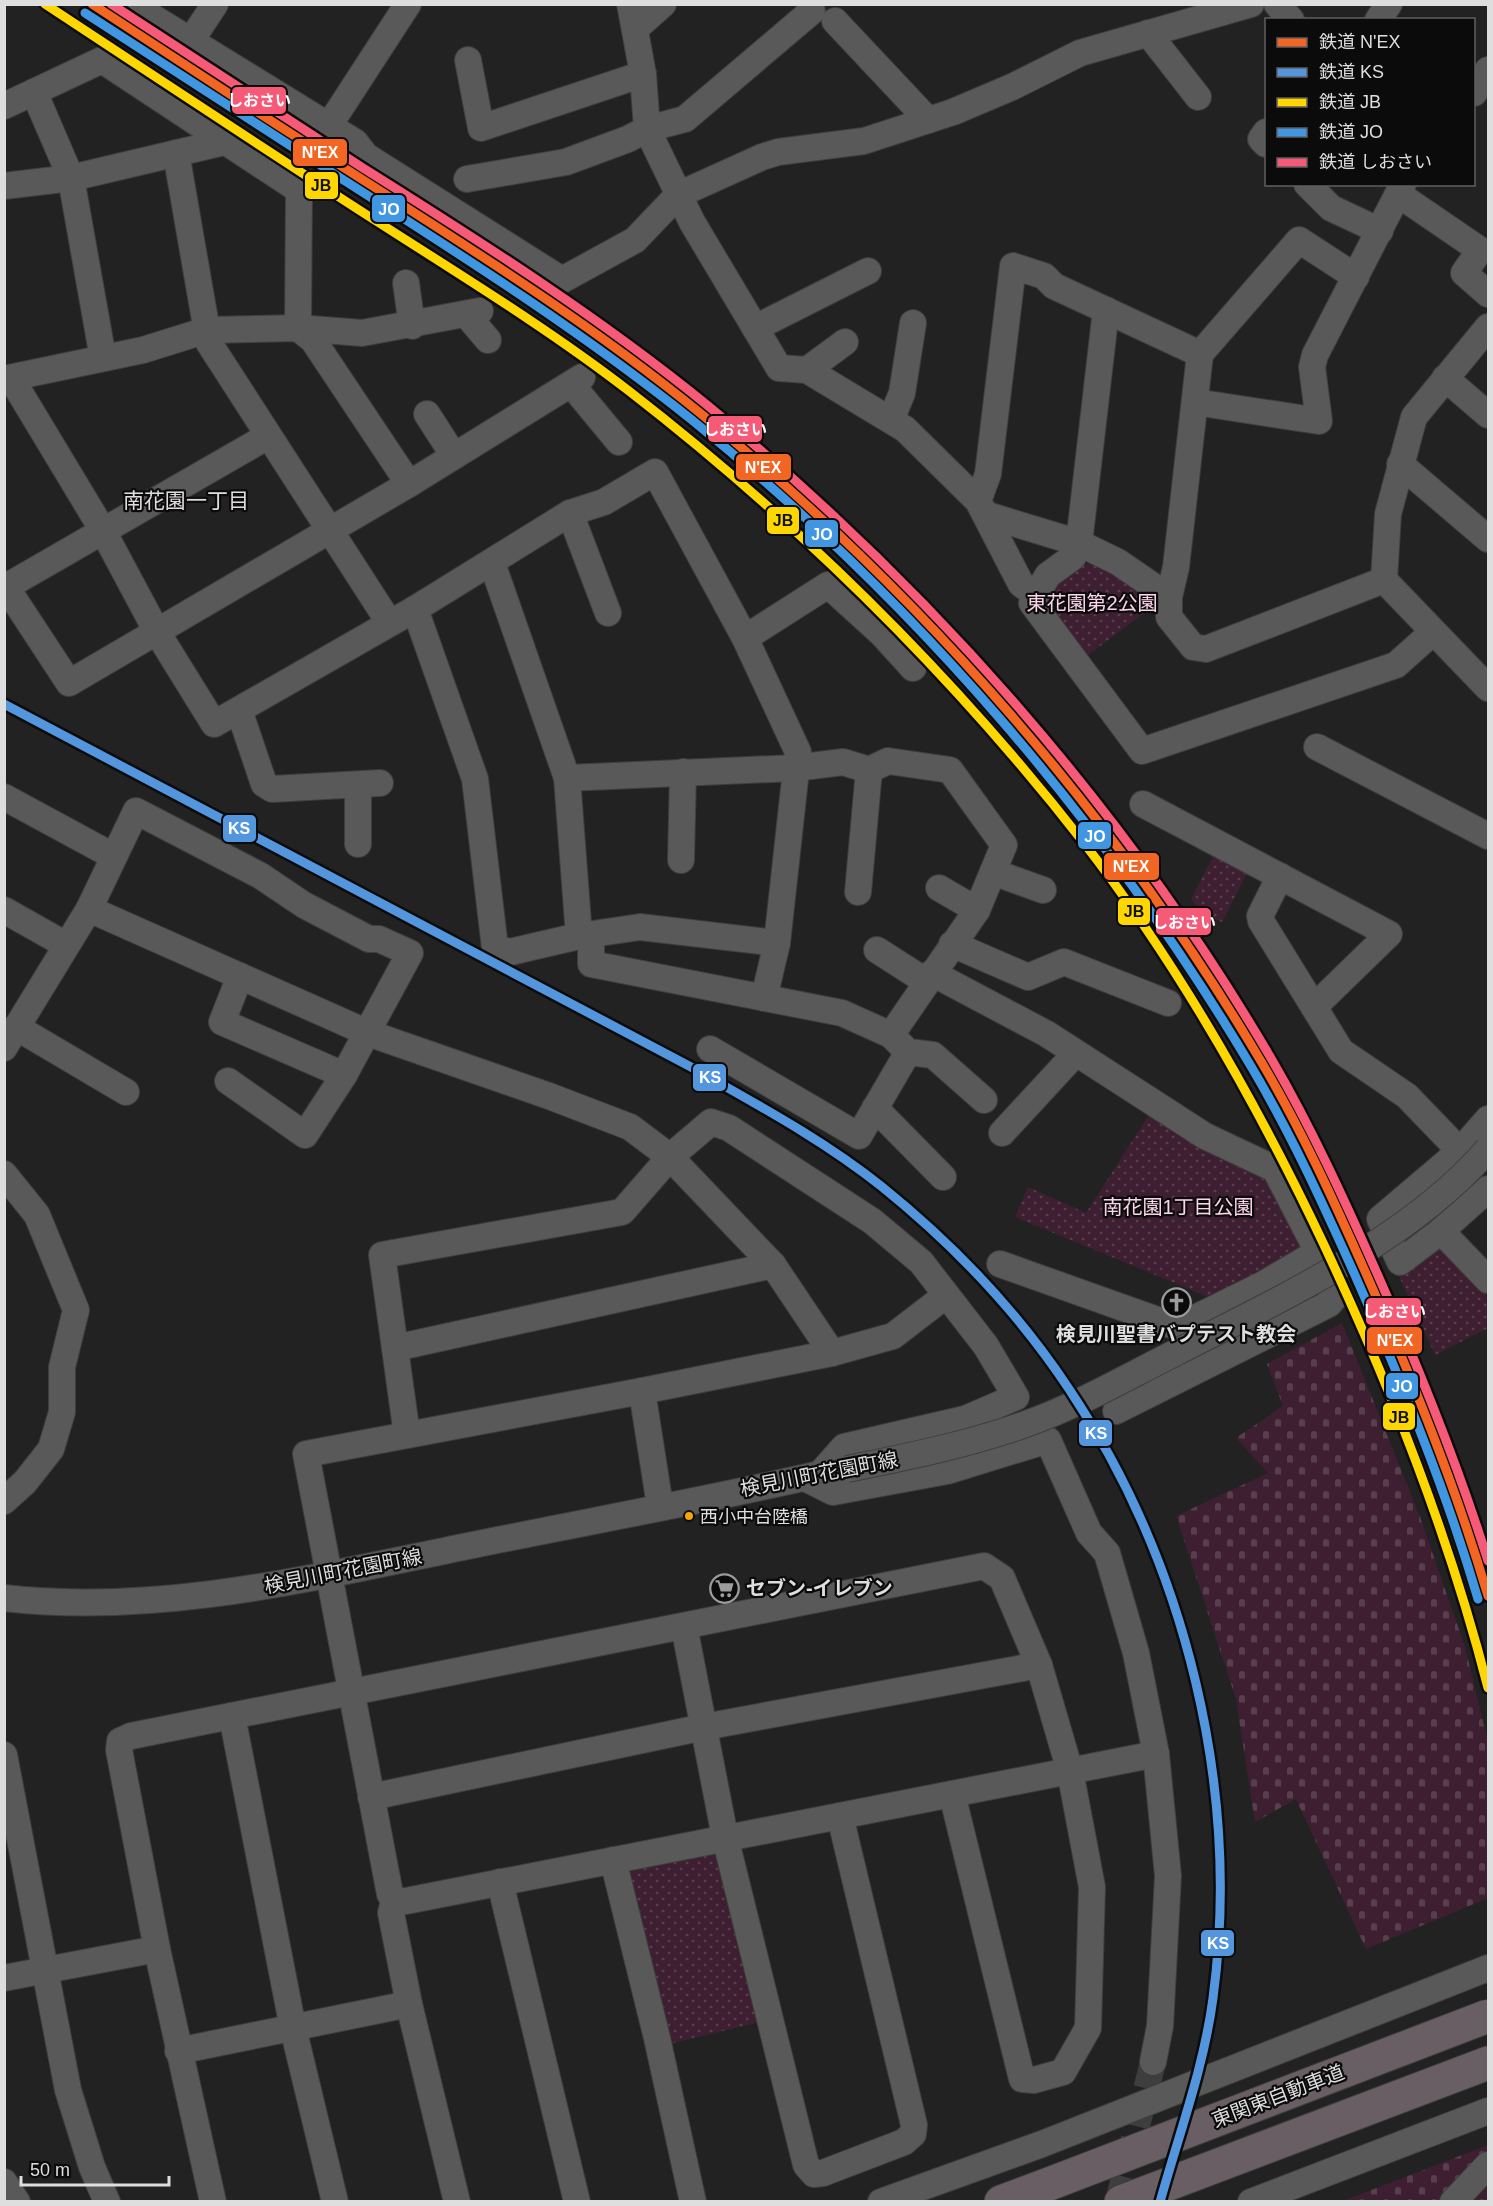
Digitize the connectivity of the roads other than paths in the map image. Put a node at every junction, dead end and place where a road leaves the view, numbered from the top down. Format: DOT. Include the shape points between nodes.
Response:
graph roads {
  1 [pos="131,4"];
  2 [pos="215,4"];
  3 [pos="408,4"];
  4 [pos="663,4"];
  5 [pos="1251,4"];
  6 [pos="1277,4"];
  7 [pos="1389,4"];
  8 [pos="633,16"];
  9 [pos="1289,18"];
  10 [pos="1379,18"];
  11 [pos="1148,33"];
  12 [pos="190,42"];
  13 [pos="468,60"];
  14 [pos="1488,70"];
  15 [pos="643,74"];
  16 [pos="1475,90"];
  17 [pos="34,92"];
  18 [pos="1198,97"];
  19 [pos="4,106"];
  20 [pos="928,120"];
  21 [pos="328,127"];
  22 [pos="647,129"];
  23 [pos="224,142"];
  24 [pos="176,153"];
  25 [pos="71,178"];
  26 [pos="467,179"];
  27 [pos="4,186"];
  28 [pos="1309,186"];
  29 [pos="1401,189"];
  30 [pos="678,195"];
  31 [pos="1380,231"];
  32 [pos="868,271"];
  33 [pos="1356,277"];
  34 [pos="406,284"];
  35 [pos="1488,294"];
  36 [pos="1106,310"];
  37 [pos="914,323"];
  38 [pos="412,326"];
  39 [pos="1488,327"];
  40 [pos="298,328"];
  41 [pos="754,328"];
  42 [pos="207,330"];
  43 [pos="488,340"];
  44 [pos="845,342"];
  45 [pos="1200,354"];
  46 [pos="103,358"];
  47 [pos="807,370"];
  48 [pos="1445,378"];
  49 [pos="8,379"];
  50 [pos="1195,402"];
  51 [pos="427,414"];
  52 [pos="1488,415"];
  53 [pos="891,420"];
  54 [pos="268,436"];
  55 [pos="619,442"];
  56 [pos="454,456"];
  57 [pos="1400,464"];
  58 [pos="409,484"];
  59 [pos="983,508"];
  60 [pos="570,513"];
  61 [pos="102,529"];
  62 [pos="328,531"];
  63 [pos="1488,539"];
  64 [pos="1079,543"];
  65 [pos="492,563"];
  66 [pos="1384,580"];
  67 [pos="5,586"];
  68 [pos="1036,595"];
  69 [pos="1169,597"];
  70 [pos="415,609"];
  71 [pos="608,613"];
  72 [pos="388,622"];
  73 [pos="157,632"];
  74 [pos="1433,632"];
  75 [pos="745,638"];
  76 [pos="913,668"];
  77 [pos="1488,686"];
  78 [pos="239,710"];
  79 [pos="1317,747"];
  80 [pos="795,768"];
  81 [pos="869,770"];
  82 [pos="683,772"];
  83 [pos="567,778"];
  84 [pos="4,797"];
  85 [pos="1143,804"];
  86 [pos="1488,836"];
  87 [pos="358,844"];
  88 [pos="113,856"];
  89 [pos="681,861"];
  90 [pos="993,872"];
  91 [pos="1280,876"];
  92 [pos="939,888"];
  93 [pos="1043,890"];
  94 [pos="858,892"];
  95 [pos="89,909"];
  96 [pos="4,910"];
  97 [pos="977,910"];
  98 [pos="585,936"];
  99 [pos="777,943"];
  100 [pos="952,944"];
  101 [pos="66,945"];
  102 [pos="877,950"];
  103 [pos="240,976"];
  104 [pos="929,977"];
  105 [pos="764,998"];
  106 [pos="1168,1003"];
  107 [pos="1314,1007"];
  108 [pos="368,1033"];
  109 [pos="10,1037"];
  110 [pos="899,1044"];
  111 [pos="710,1049"];
  112 [pos="1075,1054"];
  113 [pos="344,1075"];
  114 [pos="228,1081"];
  115 [pos="126,1092"];
  116 [pos="984,1100"];
  117 [pos="875,1108"];
  118 [pos="1488,1119"];
  119 [pos="1002,1133"];
  120 [pos="1488,1149"];
  121 [pos="1460,1151"];
  122 [pos="670,1157"];
  123 [pos="4,1174"];
  124 [pos="943,1177"];
  125 [pos="1486,1195"];
  126 [pos="1441,1231"];
  127 [pos="1318,1252"];
  128 [pos="1000,1264"];
  129 [pos="773,1265"];
  130 [pos="1488,1280"];
  131 [pos="945,1296"];
  132 [pos="395,1348"];
  133 [pos="832,1353"];
  134 [pos="642,1391"];
  135 [pos="1116,1411"];
  136 [pos="407,1435"];
  137 [pos="812,1476"];
  138 [pos="4,1501"];
  139 [pos="660,1506"];
  140 [pos="330,1574"];
  141 [pos="4,1598"];
  142 [pos="684,1626"];
  143 [pos="1039,1665"];
  144 [pos="351,1692"];
  145 [pos="232,1716"];
  146 [pos="704,1727"];
  147 [pos="4,1755"];
  148 [pos="1156,1755"];
  149 [pos="1070,1771"];
  150 [pos="952,1794"];
  151 [pos="371,1797"];
  152 [pos="840,1816"];
  153 [pos="725,1838"];
  154 [pos="613,1860"];
  155 [pos="500,1882"];
  156 [pos="394,1901"];
  157 [pos="157,1949"];
  158 [pos="1488,1968"];
  159 [pos="44,1970"];
  160 [pos="4,1978"];
  161 [pos="410,2004"];
  162 [pos="1488,2016"];
  163 [pos="294,2028"];
  164 [pos="178,2051"];
  165 [pos="1153,2062"];
  166 [pos="1488,2063"];
  167 [pos="1488,2113"];
  168 [pos="1488,2165"];
  169 [pos="4,2182"];
  170 [pos="17,2202"];
  171 [pos="107,2202"];
  172 [pos="213,2202"];
  173 [pos="335,2202"];
  174 [pos="457,2202"];
  175 [pos="577,2202"];
  176 [pos="693,2202"];
  177 [pos="881,2202"];
  178 [pos="1001,2202"];
  179 [pos="1120,2202"];
  180 [pos="1251,2202"];
  181 [pos="1453,2202"];
  1 -- 12 [label="street"];
  2 -- 12 [label="street"];
  3 -- 21 [label="street"];
  4 -- 8 [label="street"];
  5 -- 11 [label="street"];
  6 -- 9 [label="street"];
  7 -- 10 [label="street"];
  8 -- 15 [label="street"];
  11 -- 18 [label="street"];
  11 -- 20 [label="street" via="1080,53 1011,87"];
  12 -- 21 [label="street"];
  13 -- 15 [label="street" via="481,128"];
  14 -- 16 [label="street"];
  15 -- 22 [label="street"];
  17 -- 19 [label="street"];
  17 -- 23 [label="street" via="102,60"];
  17 -- 25 [label="street"];
  20 -- 22 [label="street" via="823,16 685,119"];
  20 -- 30 [label="street" via="864,141 778,152"];
  21 -- 30 [label="street" via="355,142 366,156 562,280 635,240"];
  22 -- 26 [label="street" via="566,162"];
  22 -- 30 [label="street"];
  23 -- 24 [label="street"];
  23 -- 40 [label="street" via="299,190"];
  24 -- 25 [label="street"];
  24 -- 42 [label="street"];
  25 -- 27 [label="street"];
  25 -- 46 [label="street"];
  28 -- 31 [label="street" via="1331,208"];
  29 -- 31 [label="street"];
  29 -- 35 [label="street" via="1480,250 1464,273"];
  30 -- 41 [label="street"];
  31 -- 33 [label="street"];
  32 -- 41 [label="street"];
  33 -- 45 [label="street" via="1299,240"];
  33 -- 50 [label="street" via="1315,355 1312,368 1319,421"];
  34 -- 38 [label="street"];
  36 -- 45 [label="street"];
  36 -- 59 [label="street" via="1054,286 1044,276 1013,266"];
  36 -- 64 [label="street"];
  37 -- 53 [label="street" via="902,393"];
  38 -- 40 [label="street" via="362,333"];
  38 -- 43 [label="street" via="473,312"];
  39 -- 48 [label="street"];
  40 -- 42 [label="street"];
  40 -- 58 [label="street" via="313,340"];
  41 -- 47 [label="street" via="779,368"];
  42 -- 46 [label="street"];
  42 -- 54 [label="street" via="209,343"];
  44 -- 47 [label="street"];
  45 -- 50 [label="street"];
  46 -- 49 [label="street"];
  47 -- 53 [label="street"];
  48 -- 52 [label="street"];
  48 -- 57 [label="street" via="1414,417"];
  49 -- 61 [label="street"];
  50 -- 69 [label="street"];
  51 -- 56 [label="street"];
  53 -- 59 [label="street"];
  54 -- 61 [label="street"];
  54 -- 62 [label="street"];
  55 -- 56 [label="street" via="577,380"];
  56 -- 58 [label="street"];
  57 -- 63 [label="street"];
  57 -- 66 [label="street" via="1388,514"];
  58 -- 62 [label="street"];
  59 -- 64 [label="street"];
  59 -- 68 [label="street" via="1021,584"];
  60 -- 65 [label="street"];
  60 -- 71 [label="street"];
  60 -- 75 [label="street" via="604,502 655,472"];
  61 -- 67 [label="street"];
  61 -- 73 [label="street"];
  62 -- 72 [label="street"];
  62 -- 73 [label="street"];
  64 -- 68 [label="street" via="1074,557 1048,575"];
  64 -- 69 [label="street" via="1118,562"];
  65 -- 70 [label="street"];
  65 -- 83 [label="street"];
  66 -- 69 [label="street" via="1206,649 1193,647 1169,617"];
  66 -- 74 [label="street"];
  67 -- 73 [label="street" via="69,683"];
  68 -- 74 [label="street" via="1032,603 1142,751 1396,665"];
  70 -- 72 [label="street"];
  70 -- 98 [label="street" via="475,779 495,948 510,952"];
  72 -- 78 [label="street"];
  73 -- 78 [label="street" via="214,724"];
  74 -- 77 [label="street"];
  75 -- 76 [label="street" via="828,585"];
  75 -- 80 [label="street" via="798,752"];
  78 -- 87 [label="street" via="264,784 272,789 369,784"];
  79 -- 86 [label="street"];
  80 -- 81 [label="street" via="843,762"];
  80 -- 82 [label="street"];
  80 -- 99 [label="street"];
  81 -- 90 [label="street" via="888,761 950,770 1004,845"];
  81 -- 94 [label="street"];
  82 -- 83 [label="street"];
  82 -- 89 [label="street"];
  83 -- 98 [label="street"];
  84 -- 88 [label="street"];
  85 -- 91 [label="street"];
  88 -- 95 [label="street"];
  88 -- 108 [label="street" via="136,811 261,876 304,905 369,939 379,939 410,953"];
  90 -- 93 [label="street"];
  90 -- 97 [label="street"];
  91 -- 107 [label="street" via="1261,921"];
  91 -- 107 [label="street" via="1389,934"];
  92 -- 97 [label="street"];
  95 -- 101 [label="street"];
  95 -- 103 [label="street"];
  96 -- 101 [label="street"];
  97 -- 100 [label="street"];
  98 -- 99 [label="street" via="640,927"];
  98 -- 105 [label="street" via="591,964"];
  99 -- 105 [label="street"];
  100 -- 104 [label="street"];
  100 -- 106 [label="street" via="1028,977 1064,962"];
  101 -- 109 [label="street"];
  102 -- 104 [label="street"];
  103 -- 108 [label="street"];
  103 -- 113 [label="street" via="222,1022"];
  104 -- 110 [label="street"];
  104 -- 112 [label="street" via="1047,1034"];
  105 -- 110 [label="street" via="842,1013"];
  107 -- 121 [label="street" via="1341,1051 1407,1096"];
  108 -- 113 [label="street"];
  108 -- 122 [label="street" via="630,1127"];
  109 -- 115 [label="street"];
  110 -- 116 [label="street" via="933,1055"];
  110 -- 117 [label="street"];
  111 -- 117 [label="street" via="859,1136"];
  112 -- 119 [label="street"];
  112 -- 127 [label="street" via="1204,1136 1275,1169"];
  113 -- 114 [label="street" via="305,1135"];
  117 -- 124 [label="street"];
  118 -- 121 [label="street"];
  120 -- 137 [label="street, 検見川町花園町線, bridge" via="1466,1175 1385,1237 1284,1297 1114,1384 1025,1425 943,1449"];
  121 -- 126 [label="street" via="1380,1219 1400,1262"];
  122 -- 129 [label="street"];
  122 -- 131 [label="street" via="711,1122 729,1128 872,1221 921,1262"];
  122 -- 132 [label="street" via="622,1212 382,1255"];
  123 -- 138 [label="street" via="38,1215 76,1310 63,1367 62,1412 51,1449"];
  125 -- 126 [label="street"];
  126 -- 130 [label="street"];
  127 -- 128 [label="street" via="1177,1327"];
  127 -- 135 [label="street" via="1334,1298 1329,1304"];
  129 -- 132 [label="street"];
  129 -- 133 [label="street"];
  131 -- 133 [label="street" via="893,1336"];
  131 -- 137 [label="street" via="986,1346 1016,1397 965,1419 844,1447"];
  132 -- 136 [label="street"];
  133 -- 134 [label="street"];
  134 -- 136 [label="street"];
  134 -- 139 [label="street"];
  136 -- 140 [label="street" via="306,1454"];
  137 -- 139 [label="street, 検見川町花園町線"];
  137 -- 148 [label="street" via="833,1492 947,1471 1048,1440 1089,1533 1107,1553 1136,1653"];
  139 -- 140 [label="street, 検見川町花園町線"];
  140 -- 141 [label="street, 検見川町花園町線" via="222,1594 56,1603"];
  140 -- 144 [label="street"];
  142 -- 143 [label="street" via="984,1566 1002,1578"];
  142 -- 144 [label="street"];
  142 -- 146 [label="street"];
  143 -- 146 [label="street"];
  143 -- 149 [label="street"];
  144 -- 145 [label="street"];
  144 -- 151 [label="street"];
  145 -- 157 [label="street" via="120,1741"];
  145 -- 163 [label="street"];
  146 -- 151 [label="street"];
  146 -- 153 [label="street"];
  147 -- 159 [label="street"];
  148 -- 149 [label="street"];
  148 -- 165 [label="street" via="1168,1876 1160,2025"];
  149 -- 150 [label="street"];
  149 -- 150 [label="street" via="1092,1887 1088,2028 1063,2072 1034,2080 1022,2079"];
  150 -- 152 [label="street"];
  151 -- 156 [label="street"];
  152 -- 153 [label="street"];
  152 -- 153 [label="street" via="914,2125 913,2134 903,2142 823,2173 814,2174 806,2165"];
  153 -- 154 [label="street"];
  154 -- 155 [label="street"];
  154 -- 176 [label="street"];
  155 -- 156 [label="street"];
  155 -- 175 [label="street"];
  156 -- 161 [label="street" via="391,1913"];
  157 -- 159 [label="street"];
  157 -- 164 [label="street"];
  158 -- 177 [label="street" via="1042,2144"];
  159 -- 160 [label="street"];
  159 -- 171 [label="street" via="68,2090"];
  161 -- 163 [label="street"];
  161 -- 174 [label="street"];
  162 -- 178 [label="highway, 東関東自動車道, bridge"];
  163 -- 164 [label="street"];
  163 -- 173 [label="street"];
  164 -- 172 [label="street"];
  166 -- 179 [label="highway"];
  167 -- 180 [label="street"];
  168 -- 181 [label="street"];
  169 -- 170 [label="street"];
}
